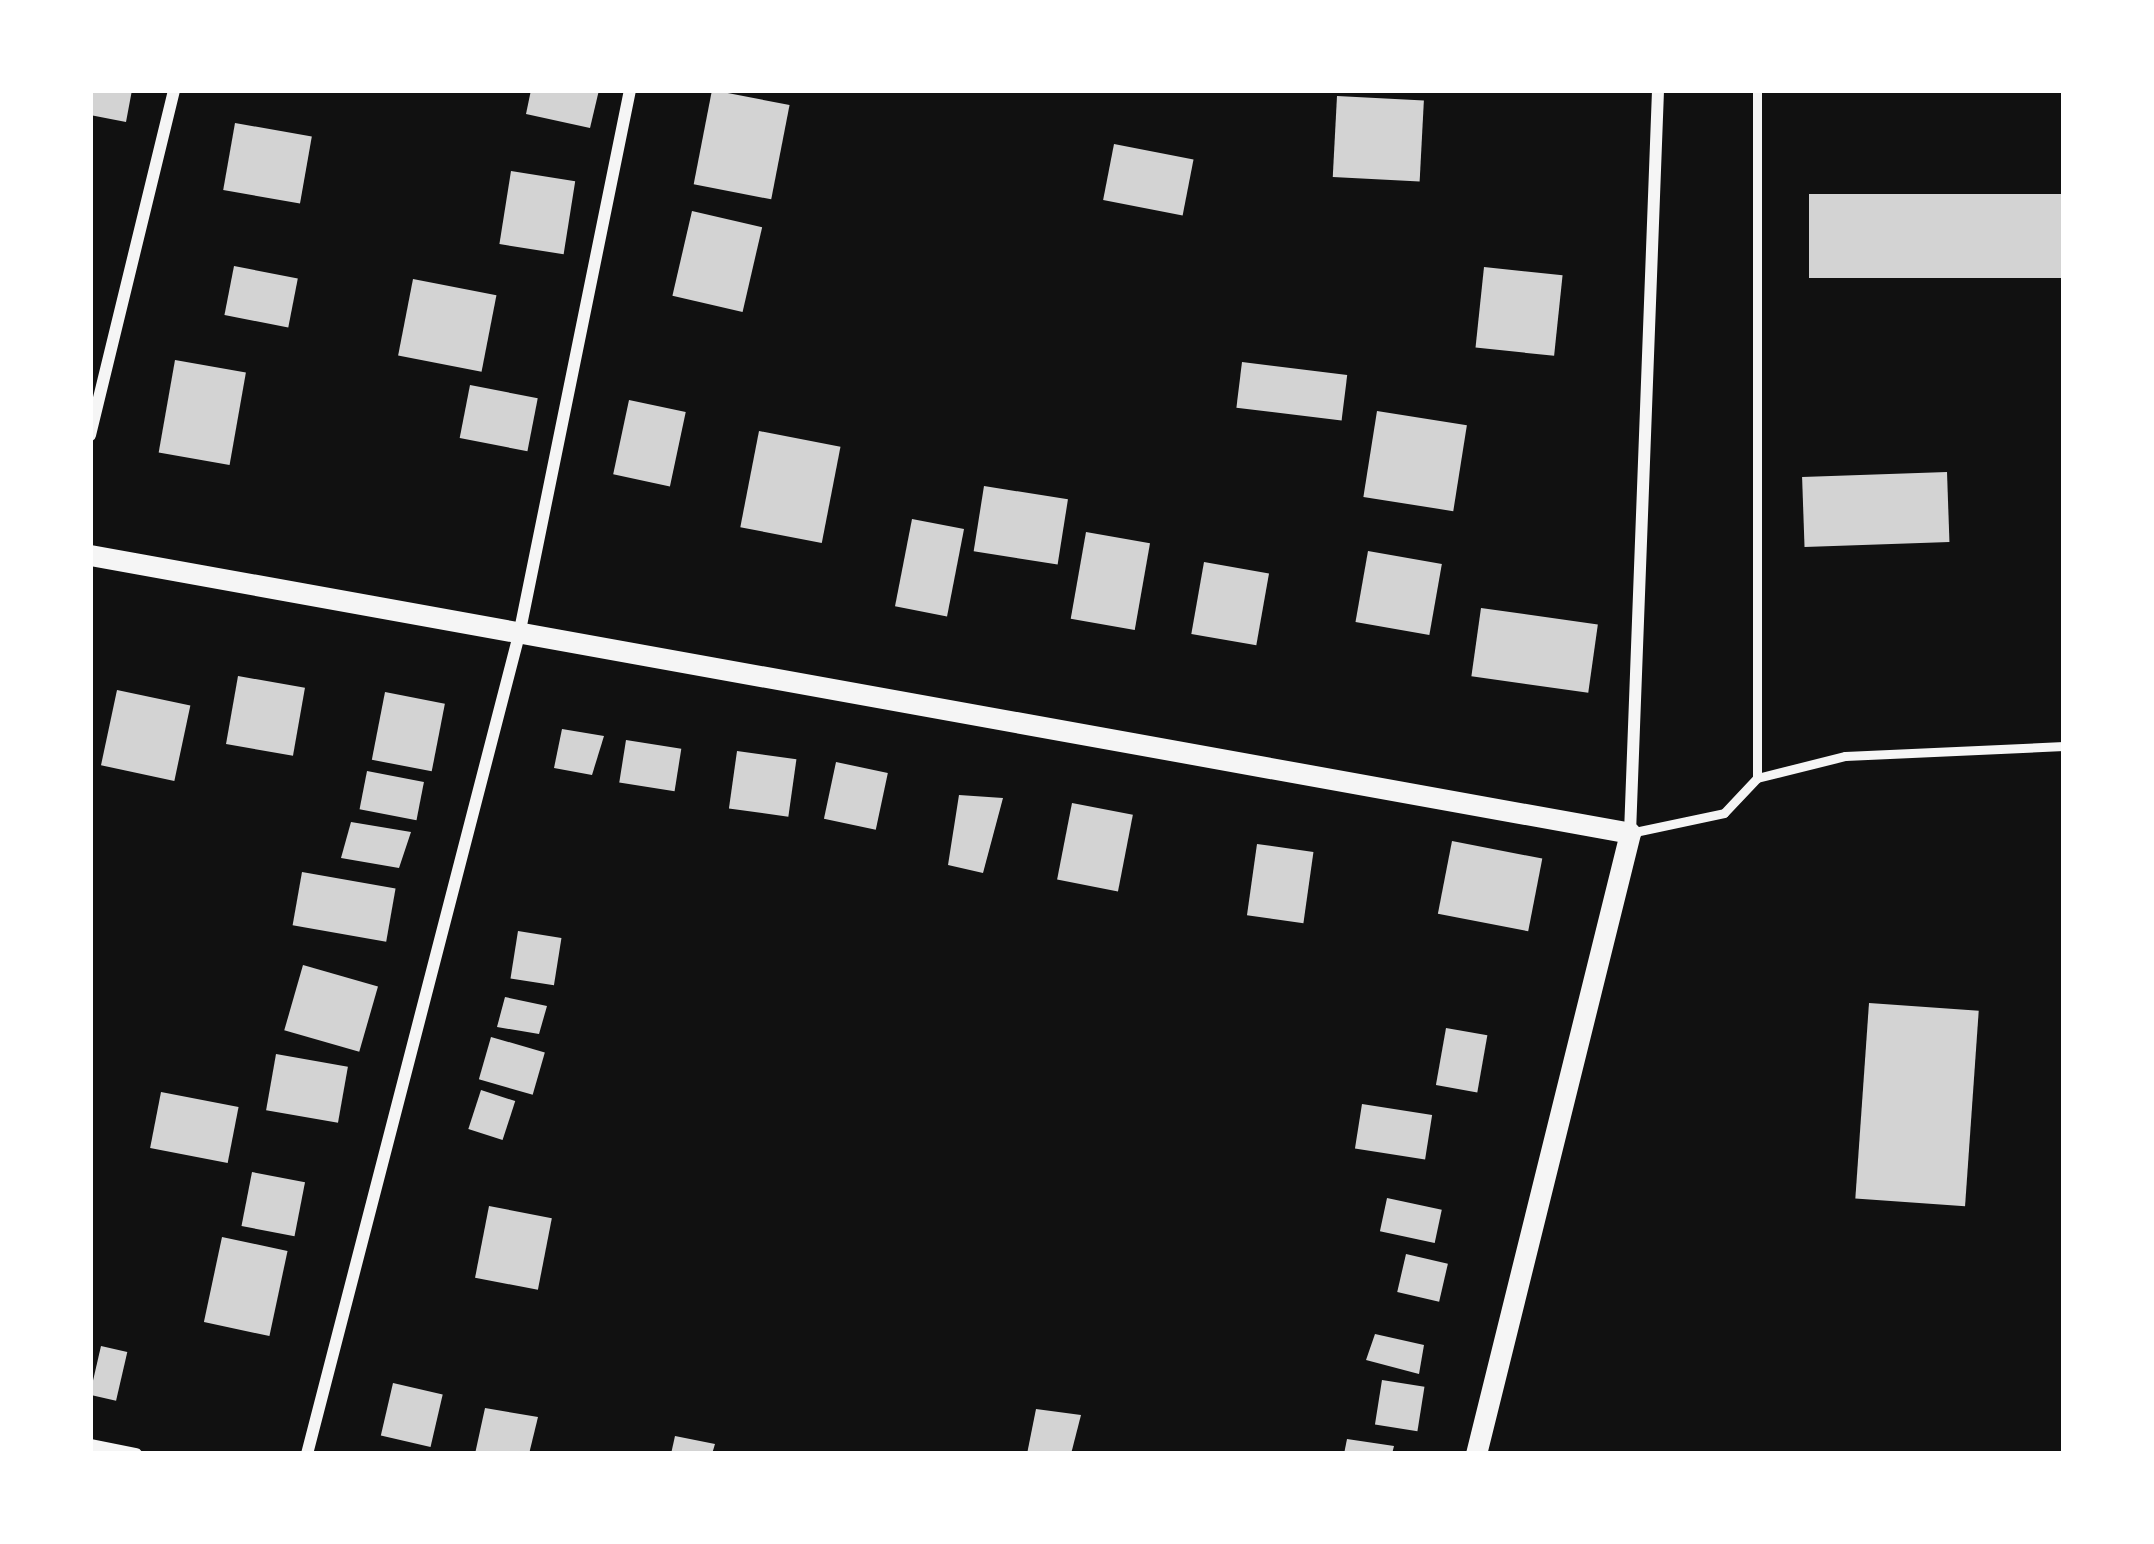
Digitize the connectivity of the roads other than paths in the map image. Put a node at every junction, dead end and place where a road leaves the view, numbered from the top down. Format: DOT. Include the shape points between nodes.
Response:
graph roads {
  1 [pos="174,90"];
  2 [pos="630,90"];
  3 [pos="1658,90"];
  4 [pos="1757,90"];
  5 [pos="90,435"];
  6 [pos="90,555"];
  7 [pos="519,635"];
  8 [pos="2064,746"];
  9 [pos="1757,778"];
  10 [pos="1630,833"];
  11 [pos="90,1445"];
  12 [pos="136,1454"];
  13 [pos="307,1454"];
  14 [pos="1476,1454"];
  1 -- 5 [label="street"];
  2 -- 7 [label="street"];
  3 -- 10 [label="street"];
  4 -- 9 [label="lane"];
  6 -- 7 [label="street"];
  7 -- 10 [label="street"];
  7 -- 13 [label="street"];
  8 -- 9 [label="lane" via="1845,757"];
  9 -- 10 [label="lane" via="1724,813"];
  10 -- 14 [label="street"];
  11 -- 12 [label="street"];
}
